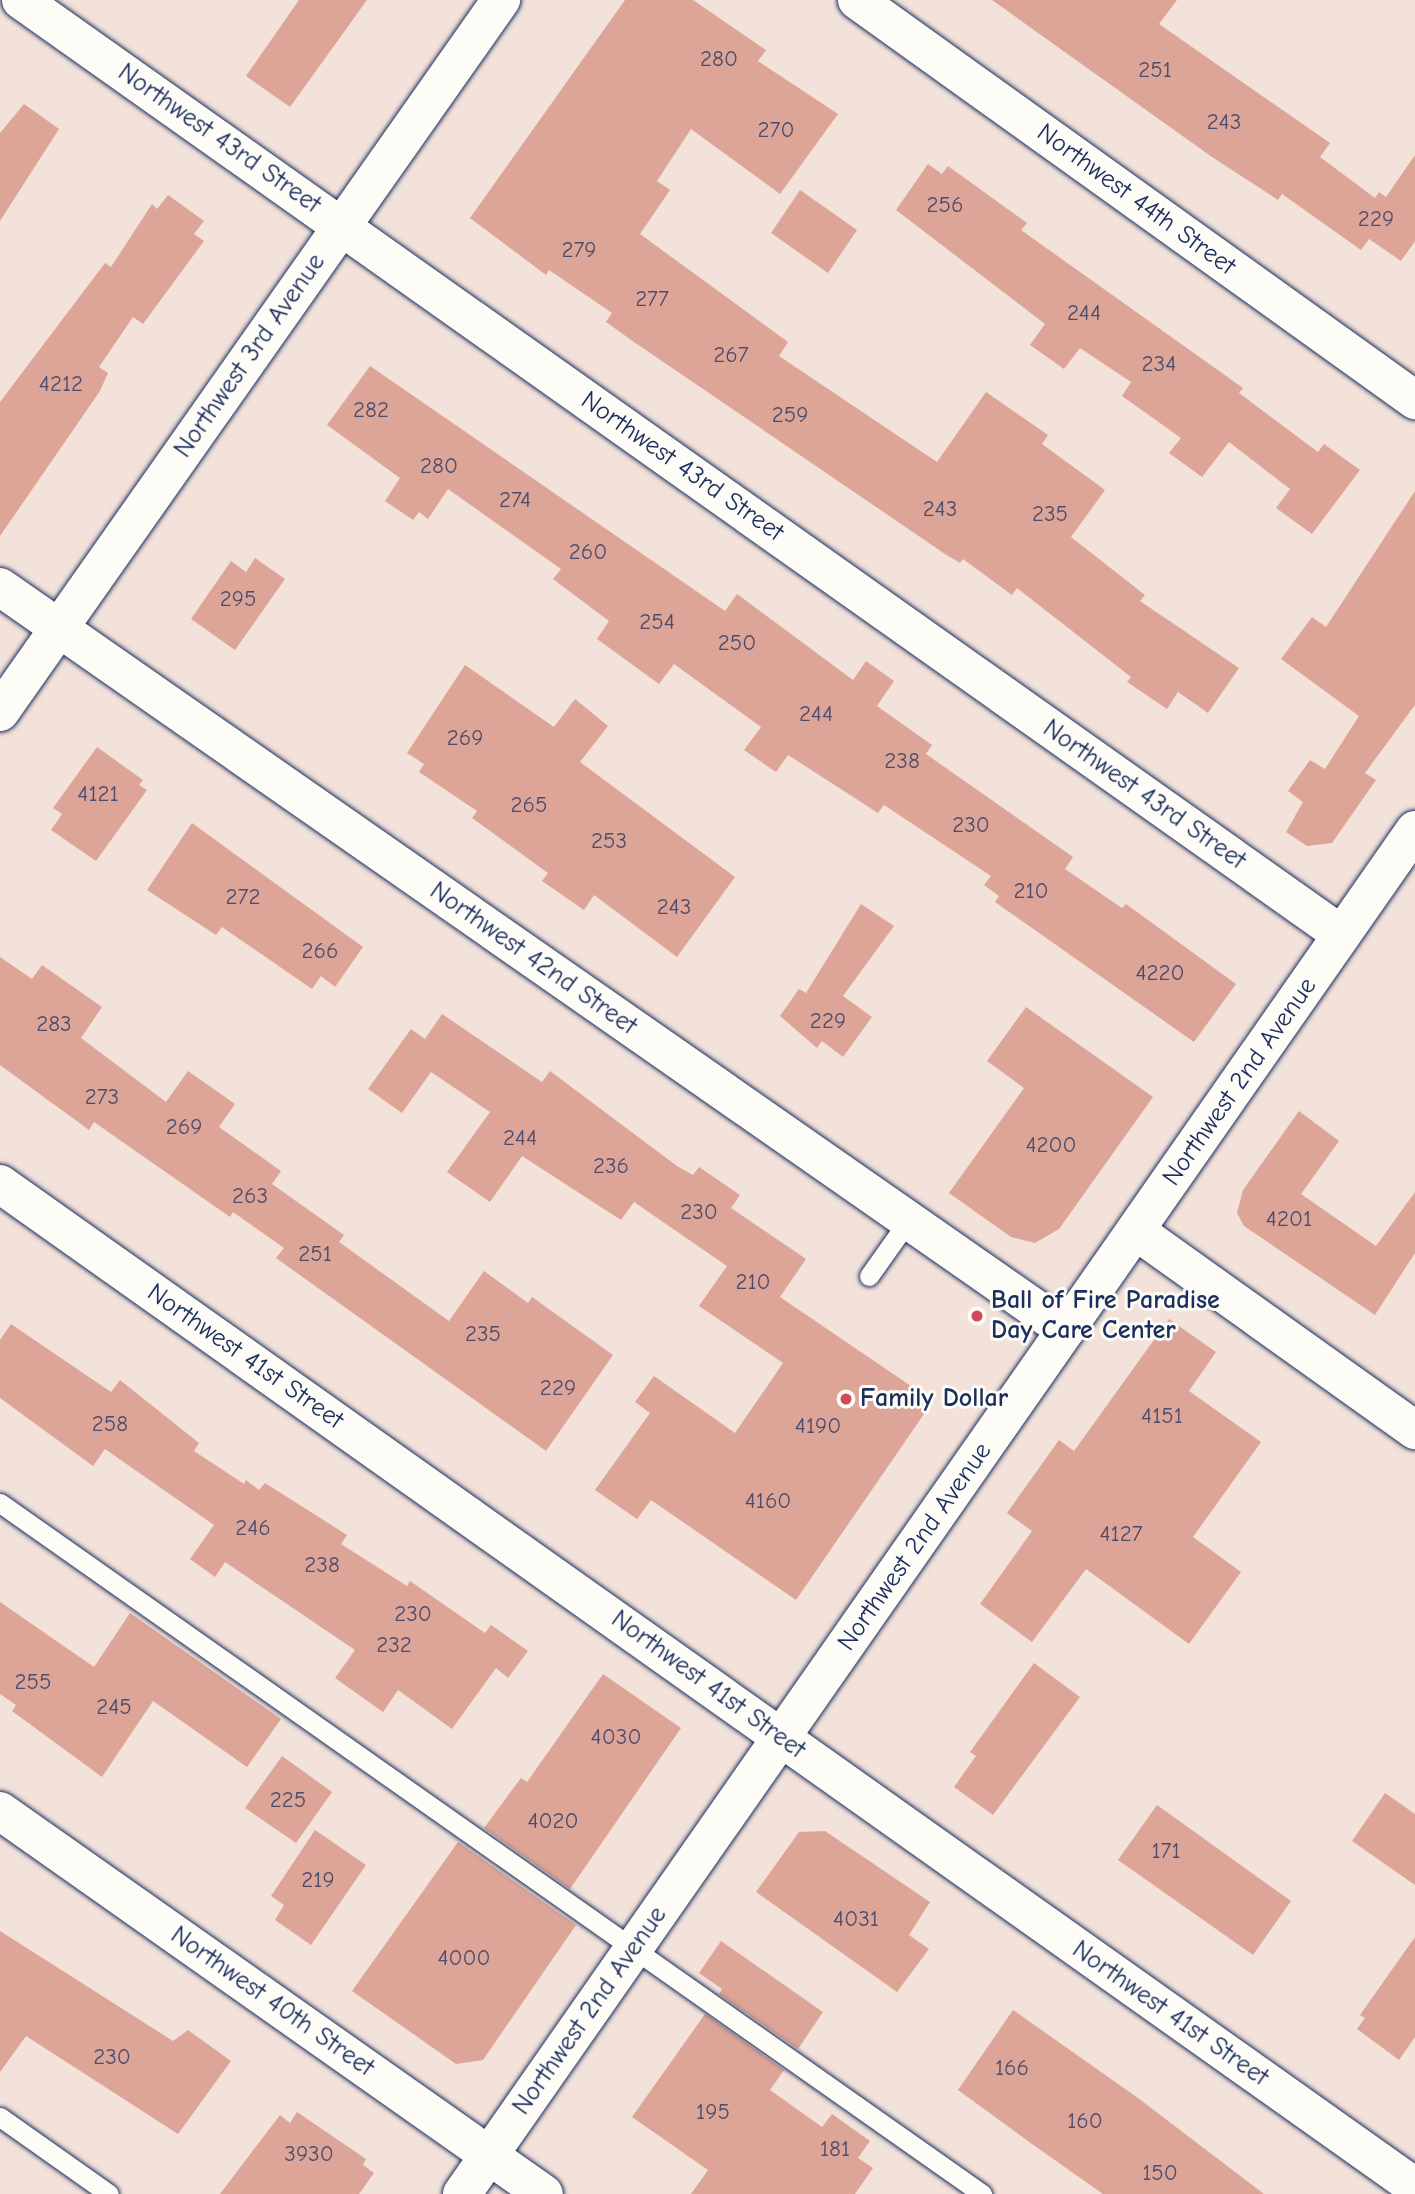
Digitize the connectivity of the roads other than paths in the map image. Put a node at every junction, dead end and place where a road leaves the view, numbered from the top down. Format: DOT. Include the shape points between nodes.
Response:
graph roads {
  1 [pos="21,0"];
  2 [pos="502,0"];
  3 [pos="857,0"];
  4 [pos="341,226"];
  5 [pos="1415,400"];
  6 [pos="0,587"];
  7 [pos="58,628"];
  8 [pos="0,712"];
  9 [pos="1415,830"];
  10 [pos="1342,935"];
  11 [pos="0,1184"];
  12 [pos="908,1220"];
  13 [pos="1136,1231"];
  14 [pos="869,1276"];
  15 [pos="1066,1330"];
  16 [pos="1415,1430"];
  17 [pos="0,1503"];
  18 [pos="782,1738"];
  19 [pos="0,1811"];
  20 [pos="634,1949"];
  21 [pos="0,2117"];
  22 [pos="489,2154"];
  23 [pos="1415,2187"];
  24 [pos="109,2194"];
  25 [pos="462,2194"];
  26 [pos="544,2194"];
  27 [pos="982,2194"];
  1 -- 4 [label="street, Northwest 43rd Street"];
  2 -- 4 [label="street, Northwest 3rd Avenue"];
  3 -- 5 [label="street, Northwest 44th Street"];
  4 -- 7 [label="street, Northwest 3rd Avenue"];
  4 -- 10 [label="street, Northwest 43rd Street"];
  6 -- 7 [label="street, Northwest 42nd Street"];
  7 -- 8 [label="street, Northwest 3rd Avenue"];
  7 -- 12 [label="street, Northwest 42nd Street"];
  9 -- 10 [label="street, Northwest 2nd Avenue"];
  10 -- 13 [label="street, Northwest 2nd Avenue"];
  11 -- 18 [label="street, Northwest 41st Street"];
  12 -- 14 [label="lane"];
  12 -- 15 [label="street, Northwest 42nd Street"];
  13 -- 15 [label="street, Northwest 2nd Avenue"];
  13 -- 16 [label="street"];
  15 -- 18 [label="street, Northwest 2nd Avenue"];
  17 -- 20 [label="lane"];
  18 -- 20 [label="street, Northwest 2nd Avenue"];
  18 -- 23 [label="street, Northwest 41st Street"];
  19 -- 22 [label="street, Northwest 40th Street"];
  20 -- 22 [label="street, Northwest 2nd Avenue"];
  20 -- 27 [label="lane"];
  21 -- 24 [label="lane"];
  22 -- 25 [label="street, Northwest 2nd Avenue"];
  22 -- 26 [label="street, Northwest 40th Street"];
}
